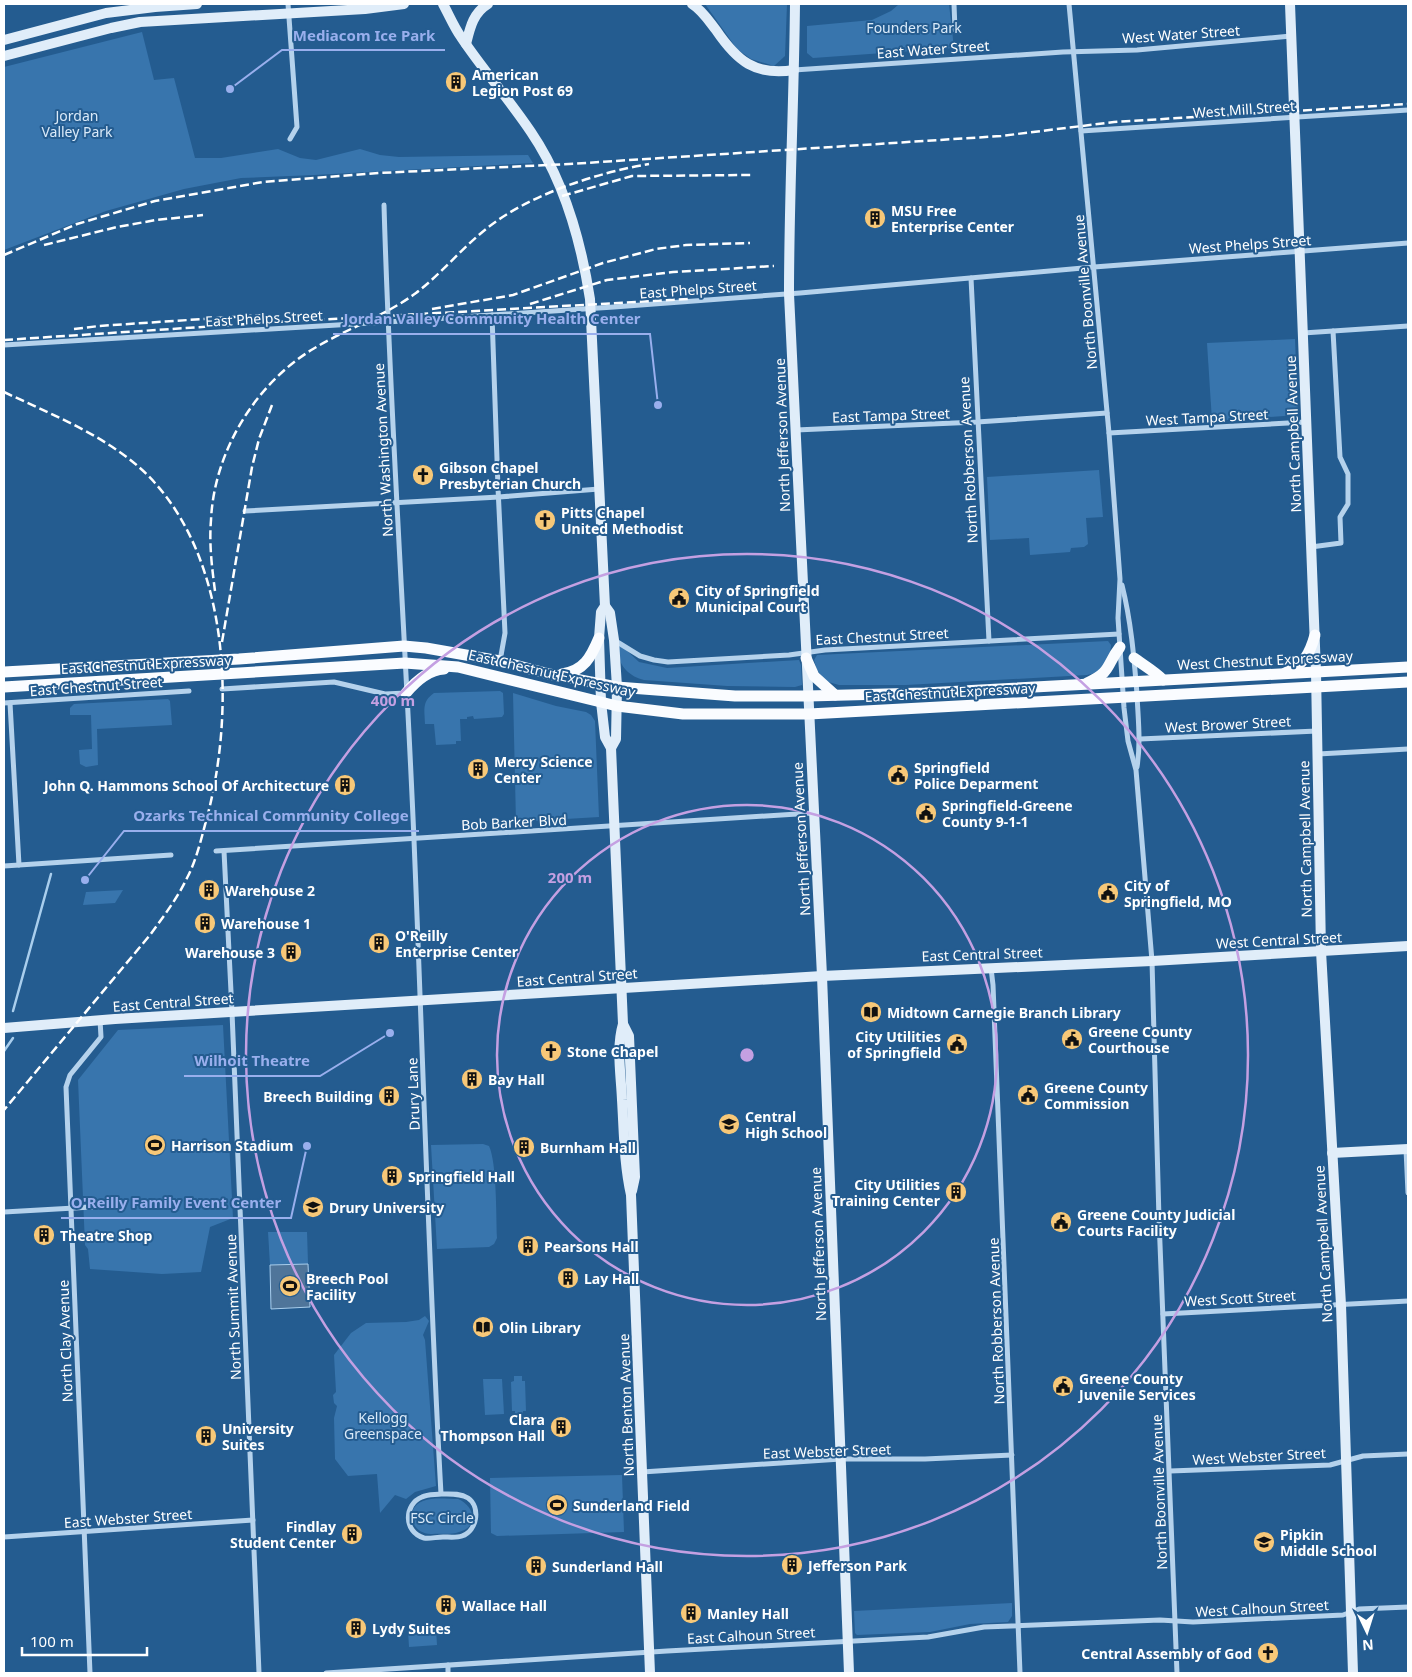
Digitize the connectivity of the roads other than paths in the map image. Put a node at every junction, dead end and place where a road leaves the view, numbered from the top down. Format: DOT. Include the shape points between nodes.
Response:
graph roads {
  1 [pos="197,4"];
  2 [pos="404,4"];
  3 [pos="443,4"];
  4 [pos="488,4"];
  5 [pos="692,4"];
  6 [pos="795,4"];
  7 [pos="954,4"];
  8 [pos="1069,4"];
  9 [pos="1290,4"];
  10 [pos="288,8"];
  11 [pos="955,30"];
  12 [pos="1291,36"];
  13 [pos="4,40"];
  14 [pos="466,44"];
  15 [pos="1073,51"];
  16 [pos="4,56"];
  17 [pos="794,70"];
  18 [pos="1408,110"];
  19 [pos="1295,116"];
  20 [pos="1081,131"];
  21 [pos="290,139"];
  22 [pos="384,205"];
  23 [pos="1408,244"];
  24 [pos="1299,251"];
  25 [pos="1094,267"];
  26 [pos="972,278"];
  27 [pos="789,294"];
  28 [pos="492,315"];
  29 [pos="387,322"];
  30 [pos="1408,326"];
  31 [pos="1334,331"];
  32 [pos="1303,333"];
  33 [pos="4,345"];
  34 [pos="1108,413"];
  35 [pos="977,422"];
  36 [pos="1306,422"];
  37 [pos="795,430"];
  38 [pos="1109,433"];
  39 [pos="600,489"];
  40 [pos="498,497"];
  41 [pos="398,503"];
  42 [pos="245,511"];
  43 [pos="1311,547"];
  44 [pos="1120,579"];
  45 [pos="605,606"];
  46 [pos="1119,634"];
  47 [pos="1315,634"];
  48 [pos="599,638"];
  49 [pos="614,640"];
  50 [pos="989,641"];
  51 [pos="404,646"];
  52 [pos="1120,647"];
  53 [pos="806,655"];
  54 [pos="1134,658"];
  55 [pos="500,661"];
  56 [pos="405,663"];
  57 [pos="458,667"];
  58 [pos="1408,667"];
  59 [pos="4,672"];
  60 [pos="1316,672"];
  61 [pos="1280,674"];
  62 [pos="555,675"];
  63 [pos="1162,680"];
  64 [pos="1122,682"];
  65 [pos="1136,682"];
  66 [pos="1408,682"];
  67 [pos="601,684"];
  68 [pos="1082,685"];
  69 [pos="4,687"];
  70 [pos="616,687"];
  71 [pos="1316,687"];
  72 [pos="222,689"];
  73 [pos="189,691"];
  74 [pos="406,692"];
  75 [pos="835,695"];
  76 [pos="808,696"];
  77 [pos="1137,696"];
  78 [pos="1124,697"];
  79 [pos="602,702"];
  80 [pos="7,703"];
  81 [pos="617,706"];
  82 [pos="809,714"];
  83 [pos="1316,730"];
  84 [pos="1140,739"];
  85 [pos="611,748"];
  86 [pos="1408,749"];
  87 [pos="1317,754"];
  88 [pos="1136,770"];
  89 [pos="813,813"];
  90 [pos="614,827"];
  91 [pos="414,839"];
  92 [pos="216,851"];
  93 [pos="224,851"];
  94 [pos="171,855"];
  95 [pos="19,865"];
  96 [pos="4,866"];
  97 [pos="1408,946"];
  98 [pos="1321,951"];
  99 [pos="1152,961"];
  100 [pos="991,967"];
  101 [pos="822,976"];
  102 [pos="622,988"];
  103 [pos="420,1000"];
  104 [pos="232,1012"];
  105 [pos="100,1020"];
  106 [pos="4,1028"];
  107 [pos="1407,1149"];
  108 [pos="1332,1153"];
  109 [pos="1408,1193"];
  110 [pos="92,1206"];
  111 [pos="71,1208"];
  112 [pos="4,1212"];
  113 [pos="1408,1301"];
  114 [pos="1340,1305"];
  115 [pos="1163,1314"];
  116 [pos="1408,1454"];
  117 [pos="1012,1455"];
  118 [pos="841,1459"];
  119 [pos="1346,1461"];
  120 [pos="1170,1471"];
  121 [pos="642,1472"];
  122 [pos="441,1494"];
  123 [pos="253,1520"];
  124 [pos="83,1532"];
  125 [pos="4,1537"];
  126 [pos="1408,1607"];
  127 [pos="1351,1613"];
  128 [pos="1176,1621"];
  129 [pos="1019,1626"];
  130 [pos="848,1641"];
  131 [pos="649,1653"];
  132 [pos="448,1665"];
  133 [pos="90,1673"];
  134 [pos="259,1673"];
  135 [pos="326,1673"];
  136 [pos="448,1673"];
  137 [pos="650,1673"];
  138 [pos="849,1673"];
  139 [pos="1020,1673"];
  140 [pos="1177,1673"];
  141 [pos="1353,1673"];
  1 -- 13 [label="main road" via="106,13"];
  2 -- 10 [label="main road" via="366,9"];
  3 -- 14 [label="main road, North Benton Avenue"];
  4 -- 14 [label="main road" via="470,25"];
  5 -- 17 [label="main road" via="706,17 730,50 748,64 769,72"];
  6 -- 17 [label="main road, North Jefferson Avenue"];
  7 -- 11 [label="street"];
  8 -- 15 [label="street, North Boonville Avenue"];
  9 -- 12 [label="main road, North Campbell Avenue"];
  10 -- 16 [label="main road" via="140,22"];
  10 -- 21 [label="street" via="297,127"];
  12 -- 15 [label="street, West Water Street" via="1138,50"];
  12 -- 19 [label="main road, North Campbell Avenue"];
  14 -- 39 [label="main road, North Benton Avenue" via="532,132 550,165 581,247 590,300"];
  15 -- 17 [label="street, East Water Street"];
  15 -- 20 [label="street, North Boonville Avenue"];
  17 -- 27 [label="main road, North Jefferson Avenue"];
  18 -- 19 [label="street, West Mill Street"];
  19 -- 20 [label="street, West Mill Street"];
  19 -- 24 [label="main road, North Campbell Avenue"];
  20 -- 25 [label="street, North Boonville Avenue"];
  22 -- 29 [label="street, North Washington Avenue"];
  23 -- 24 [label="street, West Phelps Street"];
  24 -- 25 [label="street, West Phelps Street"];
  24 -- 32 [label="main road, North Campbell Avenue"];
  25 -- 26 [label="street, East Phelps Street"];
  25 -- 34 [label="street, North Boonville Avenue"];
  26 -- 27 [label="street, East Phelps Street"];
  26 -- 35 [label="street, North Robberson Avenue"];
  27 -- 28 [label="street, East Phelps Street"];
  27 -- 37 [label="main road, North Jefferson Avenue"];
  28 -- 29 [label="street, East Phelps Street"];
  28 -- 40 [label="street"];
  29 -- 33 [label="street, East Phelps Street"];
  29 -- 41 [label="street, North Washington Avenue"];
  30 -- 31 [label="street"];
  31 -- 32 [label="street"];
  31 -- 43 [label="street" via="1340,457 1348,474 1348,504 1340,517 1341,543"];
  32 -- 36 [label="main road, North Campbell Avenue"];
  34 -- 35 [label="street, East Tampa Street"];
  34 -- 38 [label="street, North Boonville Avenue"];
  35 -- 37 [label="street, East Tampa Street"];
  35 -- 50 [label="street, North Robberson Avenue"];
  36 -- 38 [label="street, West Tampa Street"];
  36 -- 43 [label="main road, North Campbell Avenue"];
  37 -- 53 [label="main road, North Jefferson Avenue"];
  38 -- 44 [label="street, North Boonville Avenue"];
  39 -- 40 [label="street"];
  39 -- 45 [label="main road, North Benton Avenue"];
  40 -- 41 [label="street"];
  40 -- 55 [label="street" via="505,633"];
  41 -- 42 [label="street"];
  41 -- 51 [label="street, North Washington Avenue"];
  43 -- 47 [label="main road, North Campbell Avenue"];
  44 -- 46 [label="street, North Boonville Avenue"];
  44 -- 54 [label="street, North Boonville Avenue" via="1130,615"];
  45 -- 48 [label="main road, North Benton Avenue" via="601,612"];
  45 -- 49 [label="main road, North Benton Avenue" via="610,613"];
  46 -- 50 [label="street, East Chestnut Street"];
  46 -- 52 [label="street, North Boonville Avenue"];
  47 -- 60 [label="main road, North Campbell Avenue"];
  47 -- 61 [label="main road" via="1302,663"];
  48 -- 62 [label="main road" via="584,665 569,673"];
  48 -- 67 [label="main road, North Benton Avenue"];
  49 -- 53 [label="street, East Chestnut Street" via="647,658 668,662"];
  49 -- 70 [label="main road, North Benton Avenue"];
  50 -- 53 [label="street, East Chestnut Street"];
  51 -- 55 [label="main road, East Chestnut Expressway"];
  51 -- 56 [label="street, North Washington Avenue"];
  51 -- 59 [label="main road, East Chestnut Expressway"];
  52 -- 64 [label="street, North Boonville Avenue"];
  52 -- 68 [label="main road" via="1108,670"];
  53 -- 75 [label="main road" via="814,676"];
  53 -- 76 [label="main road, North Jefferson Avenue"];
  54 -- 63 [label="main road"];
  54 -- 65 [label="street, North Boonville Avenue"];
  55 -- 62 [label="main road, East Chestnut Expressway"];
  56 -- 57 [label="main road, East Chestnut Expressway"];
  56 -- 69 [label="main road, East Chestnut Expressway"];
  56 -- 74 [label="street, North Washington Avenue"];
  57 -- 74 [label="main road" via="437,669 418,679"];
  57 -- 79 [label="main road, East Chestnut Expressway"];
  58 -- 60 [label="main road, West Chestnut Expressway"];
  60 -- 61 [label="main road, West Chestnut Expressway"];
  60 -- 71 [label="main road, North Campbell Avenue"];
  61 -- 63 [label="main road, West Chestnut Expressway"];
  62 -- 67 [label="main road, East Chestnut Expressway"];
  63 -- 65 [label="main road, West Chestnut Expressway"];
  64 -- 65 [label="main road, West Chestnut Expressway"];
  64 -- 68 [label="main road, East Chestnut Expressway"];
  64 -- 78 [label="street, North Boonville Avenue"];
  65 -- 77 [label="street, North Boonville Avenue"];
  66 -- 71 [label="main road"];
  67 -- 70 [label="main road, East Chestnut Expressway"];
  67 -- 79 [label="main road, North Benton Avenue"];
  68 -- 75 [label="main road, East Chestnut Expressway"];
  70 -- 76 [label="main road, East Chestnut Expressway" via="735,696"];
  70 -- 81 [label="main road, North Benton Avenue"];
  71 -- 77 [label="main road"];
  71 -- 83 [label="main road, North Campbell Avenue"];
  72 -- 74 [label="street" via="334,682 385,694"];
  73 -- 80 [label="street, East Chestnut Street"];
  74 -- 91 [label="street, Drury Lane"];
  75 -- 76 [label="main road, East Chestnut Expressway"];
  76 -- 82 [label="main road, North Jefferson Avenue"];
  77 -- 78 [label="main road"];
  77 -- 84 [label="street, North Boonville Avenue"];
  78 -- 82 [label="main road, East Chestnut Expressway"];
  78 -- 88 [label="street, North Boonville Avenue" via="1128,741"];
  79 -- 81 [label="main road, East Chestnut Expressway"];
  79 -- 85 [label="main road, North Benton Avenue" via="605,737"];
  80 -- 95 [label="street"];
  81 -- 82 [label="main road, East Chestnut Expressway" via="683,714"];
  81 -- 85 [label="main road, North Benton Avenue" via="616,739"];
  82 -- 89 [label="main road, North Jefferson Avenue"];
  83 -- 84 [label="street, West Brower Street"];
  83 -- 87 [label="main road, North Campbell Avenue"];
  84 -- 88 [label="street, North Boonville Avenue"];
  85 -- 90 [label="main road, North Benton Avenue"];
  86 -- 87 [label="street"];
  87 -- 98 [label="main road, North Campbell Avenue"];
  88 -- 99 [label="street, North Boonville Avenue"];
  89 -- 90 [label="street, Bob Barker Blvd"];
  89 -- 101 [label="main road, North Jefferson Avenue"];
  90 -- 91 [label="street, Bob Barker Blvd"];
  90 -- 102 [label="main road, North Benton Avenue"];
  91 -- 93 [label="street, Bob Barker Blvd"];
  91 -- 103 [label="street, Drury Lane"];
  92 -- 93 [label="street, Bob Barker Blvd"];
  93 -- 104 [label="street, North Summit Avenue"];
  94 -- 95 [label="street"];
  95 -- 96 [label="street"];
  97 -- 98 [label="main road, West Central Street"];
  98 -- 99 [label="main road, West Central Street"];
  98 -- 108 [label="main road, North Campbell Avenue"];
  99 -- 100 [label="main road, East Central Street"];
  99 -- 115 [label="street, North Boonville Avenue"];
  100 -- 101 [label="main road, East Central Street"];
  100 -- 117 [label="street, North Robberson Avenue"];
  101 -- 102 [label="main road, East Central Street"];
  101 -- 118 [label="main road, North Jefferson Avenue"];
  102 -- 103 [label="main road, East Central Street"];
  102 -- 121 [label="main road, North Benton Avenue" via="620,1060 626,1176 631,1195"];
  103 -- 104 [label="main road, East Central Street"];
  103 -- 122 [label="street, Drury Lane"];
  104 -- 105 [label="main road, East Central Street"];
  104 -- 123 [label="street, North Summit Avenue"];
  105 -- 106 [label="main road, East Central Street"];
  105 -- 111 [label="street, North Clay Avenue" via="101,1037 70,1076 66,1087"];
  107 -- 108 [label="main road"];
  107 -- 109 [label="street"];
  108 -- 114 [label="main road, North Campbell Avenue"];
  110 -- 111 [label="street"];
  111 -- 112 [label="street"];
  111 -- 124 [label="street, North Clay Avenue"];
  113 -- 114 [label="street, West Scott Street"];
  114 -- 115 [label="street, West Scott Street"];
  114 -- 119 [label="main road, North Campbell Avenue"];
  115 -- 120 [label="street, North Boonville Avenue"];
  116 -- 119 [label="street, West Webster Street" via="1363,1456"];
  117 -- 118 [label="street, East Webster Street"];
  117 -- 129 [label="street, North Robberson Avenue"];
  118 -- 121 [label="street, East Webster Street"];
  118 -- 130 [label="main road, North Jefferson Avenue"];
  119 -- 120 [label="street, West Webster Street"];
  119 -- 127 [label="main road, North Campbell Avenue"];
  120 -- 128 [label="street, North Boonville Avenue"];
  121 -- 131 [label="main road, North Benton Avenue"];
  122 -- 122 [label="street" via="423,1496 412,1505 408,1512 410,1526 424,1538 461,1537 473,1528 475,1507 468,1498"];
  123 -- 124 [label="street, East Webster Street"];
  123 -- 134 [label="street, North Summit Avenue"];
  124 -- 125 [label="street, East Webster Street"];
  124 -- 133 [label="street, North Clay Avenue"];
  126 -- 127 [label="street, West Calhoun Street"];
  127 -- 128 [label="street, West Calhoun Street"];
  127 -- 141 [label="main road, North Campbell Avenue"];
  128 -- 129 [label="street, East Calhoun Street"];
  128 -- 140 [label="street, North Boonville Avenue"];
  129 -- 130 [label="street, East Calhoun Street" via="978,1628 928,1637"];
  129 -- 139 [label="street, North Robberson Avenue"];
  130 -- 131 [label="street, East Calhoun Street"];
  130 -- 138 [label="main road, North Jefferson Avenue"];
  131 -- 132 [label="street, East Calhoun Street"];
  131 -- 137 [label="main road, North Benton Avenue"];
  132 -- 135 [label="street, East Calhoun Street"];
  132 -- 136 [label="street"];
}
